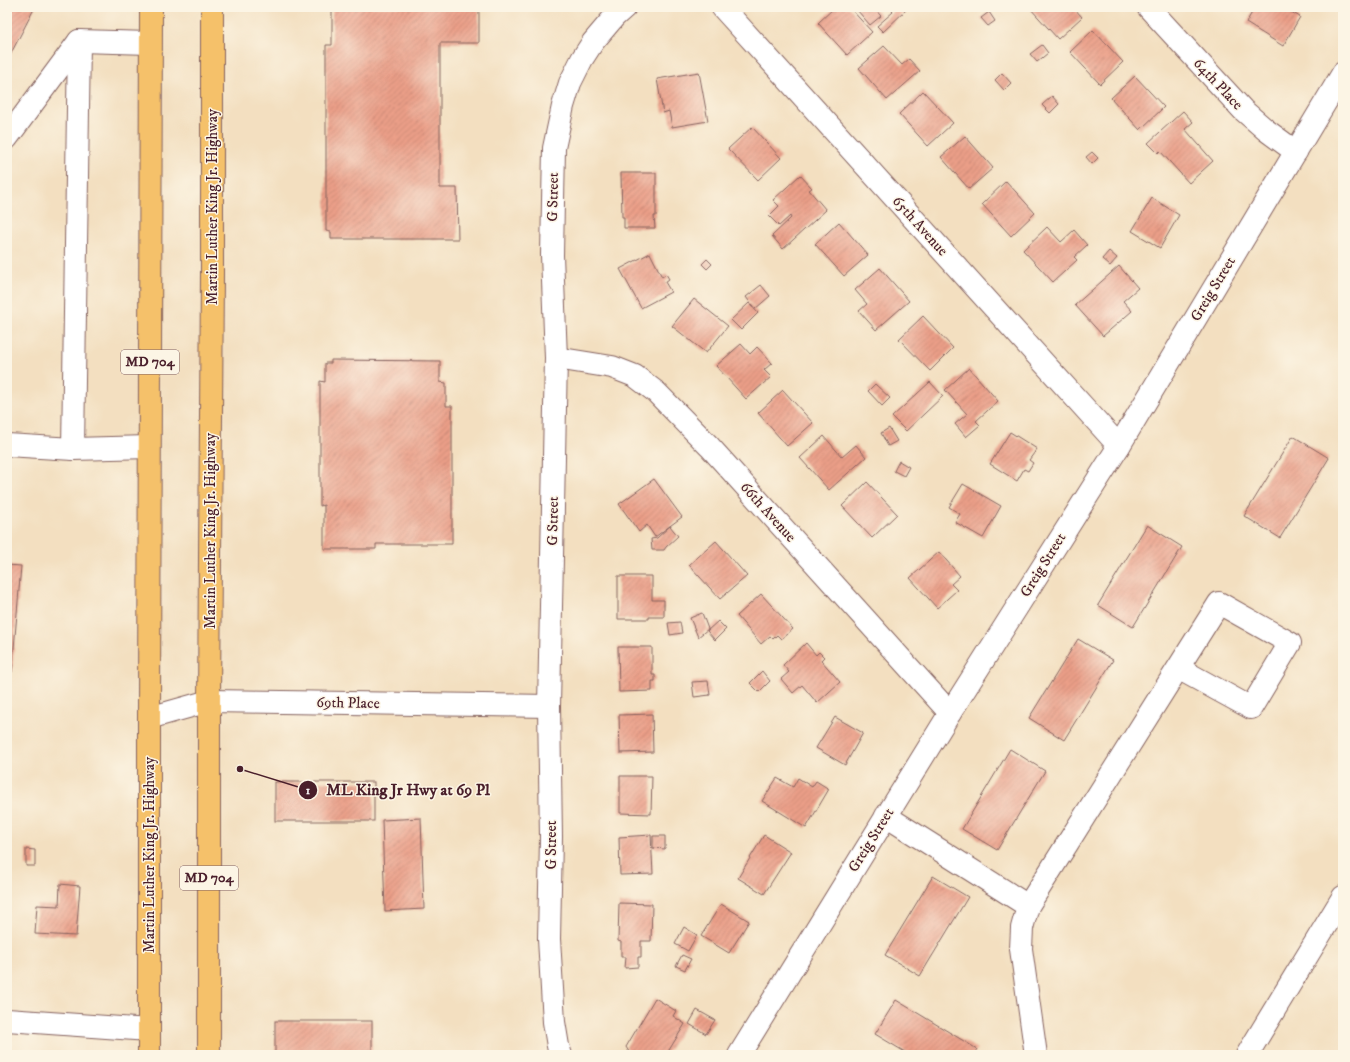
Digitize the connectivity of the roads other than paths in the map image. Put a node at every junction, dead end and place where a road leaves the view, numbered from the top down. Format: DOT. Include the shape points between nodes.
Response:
graph roads {
  1 [pos="150,7"];
  2 [pos="212,7"];
  3 [pos="625,7"];
  4 [pos="722,7"];
  5 [pos="1148,7"];
  6 [pos="80,40"];
  7 [pos="150,43"];
  8 [pos="1343,72"];
  9 [pos="7,138"];
  10 [pos="1296,152"];
  11 [pos="556,358"];
  12 [pos="7,445"];
  13 [pos="1119,446"];
  14 [pos="149,447"];
  15 [pos="73,449"];
  16 [pos="1178,668"];
  17 [pos="209,701"];
  18 [pos="550,706"];
  19 [pos="950,714"];
  20 [pos="149,718"];
  21 [pos="886,816"];
  22 [pos="1343,897"];
  23 [pos="1028,906"];
  24 [pos="7,1020"];
  25 [pos="149,1030"];
  26 [pos="149,1055"];
  27 [pos="209,1055"];
  28 [pos="561,1055"];
  29 [pos="739,1055"];
  30 [pos="1036,1055"];
  31 [pos="1247,1055"];
  1 -- 7 [label="main road, Martin Luther King Jr. Highway / MD 704"];
  2 -- 17 [label="main road, Martin Luther King Jr. Highway / MD 704"];
  3 -- 11 [label="street, G Street" via="593,42 582,59 570,83 554,148 552,255"];
  4 -- 13 [label="street, 65th Avenue"];
  5 -- 10 [label="street, 64th Place" via="1243,110"];
  6 -- 7 [label="street"];
  6 -- 9 [label="street"];
  6 -- 15 [label="street"];
  7 -- 14 [label="main road, Martin Luther King Jr. Highway / MD 704"];
  8 -- 10 [label="street, Greig Street"];
  10 -- 13 [label="street, Greig Street"];
  11 -- 18 [label="street, G Street"];
  11 -- 19 [label="street, 66th Avenue" via="612,367 635,376 656,392 710,447"];
  12 -- 15 [label="street"];
  13 -- 19 [label="street, Greig Street"];
  14 -- 15 [label="street"];
  14 -- 20 [label="main road, Martin Luther King Jr. Highway / MD 704"];
  16 -- 16 [label="street" via="1251,708 1290,643 1219,603"];
  16 -- 23 [label="street"];
  17 -- 18 [label="street, 69th Place"];
  17 -- 20 [label="street, 69th Place"];
  17 -- 27 [label="main road, Martin Luther King Jr. Highway / MD 704"];
  18 -- 28 [label="street, G Street" via="549,939 554,1022"];
  19 -- 21 [label="street, Greig Street"];
  20 -- 25 [label="main road, Martin Luther King Jr. Highway / MD 704"];
  21 -- 23 [label="street"];
  21 -- 29 [label="street, Greig Street"];
  22 -- 31 [label="street"];
  23 -- 30 [label="street" via="1022,928 1021,949"];
  24 -- 25 [label="street"];
  25 -- 26 [label="main road, Martin Luther King Jr. Highway / MD 704"];
}
